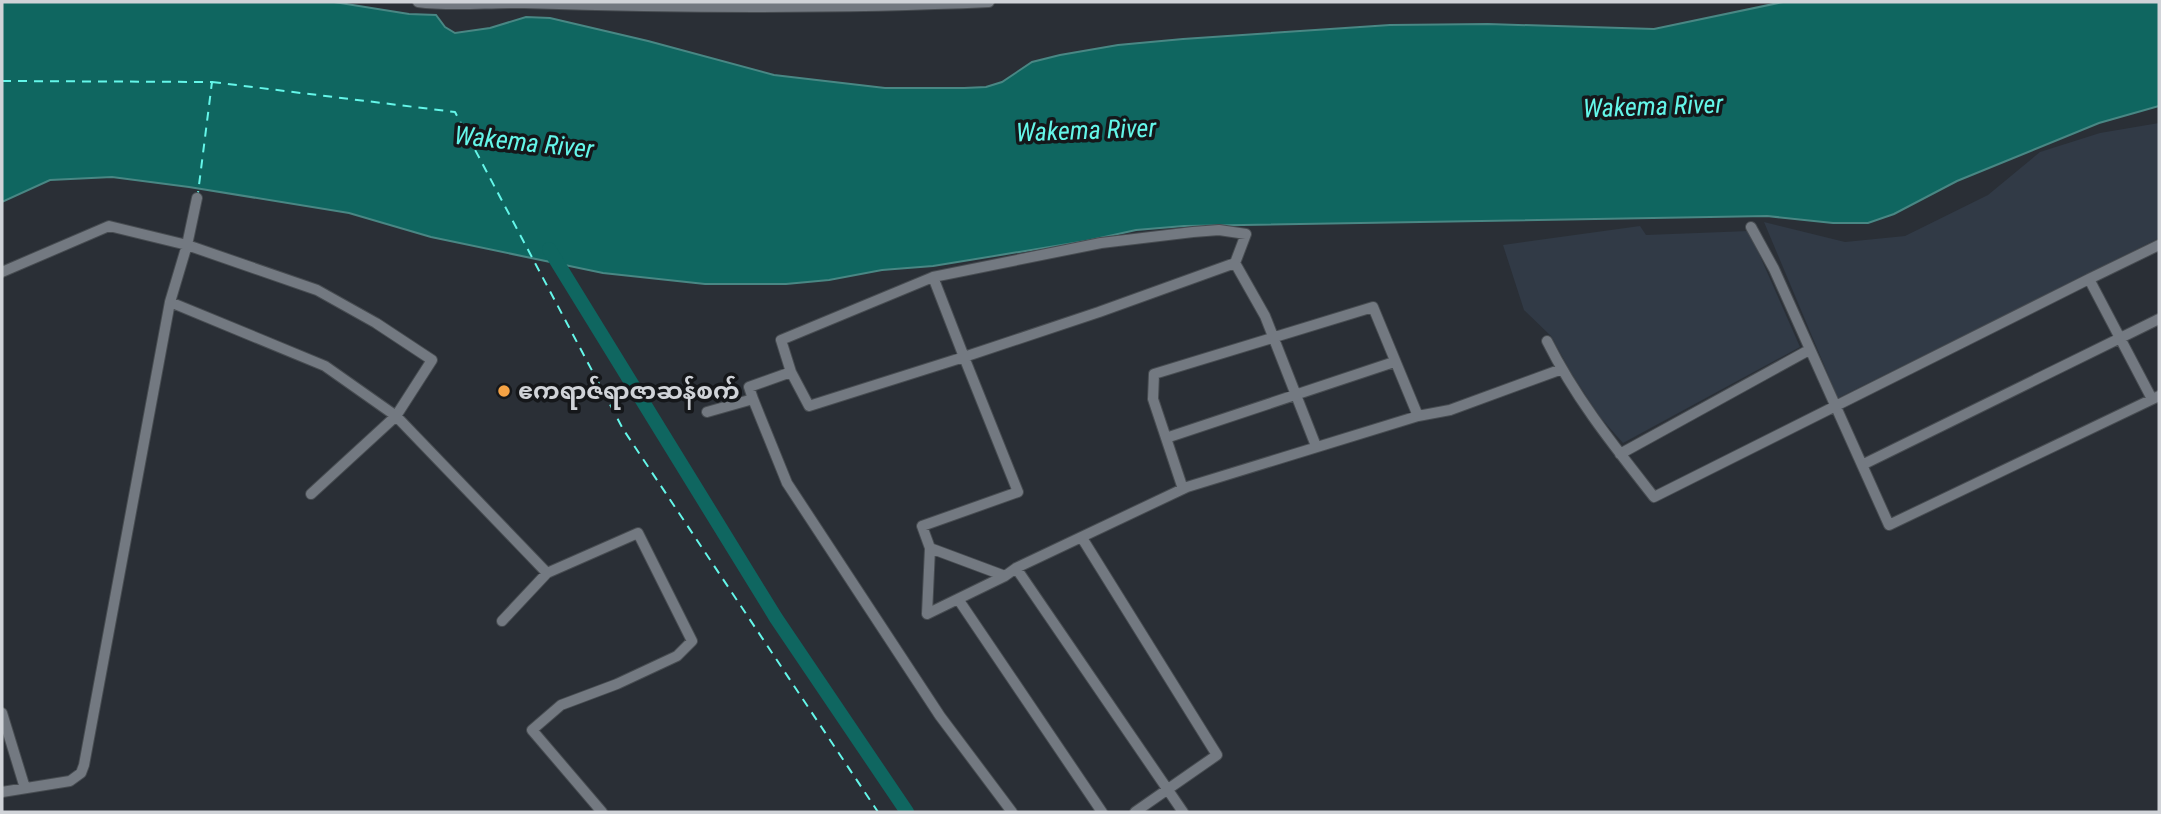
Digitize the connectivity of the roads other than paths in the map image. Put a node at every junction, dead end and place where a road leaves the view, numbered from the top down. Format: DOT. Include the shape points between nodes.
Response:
graph roads {
  1 [pos="418,2"];
  2 [pos="525,2"];
  3 [pos="989,2"];
  4 [pos="928,3"];
  5 [pos="639,5"];
  6 [pos="790,5"];
  7 [pos="197,198"];
  8 [pos="1751,227"];
  9 [pos="187,245"];
  10 [pos="2159,245"];
  11 [pos="1235,263"];
  12 [pos="2,272"];
  13 [pos="933,277"];
  14 [pos="2089,279"];
  15 [pos="170,302"];
  16 [pos="2159,319"];
  17 [pos="1274,337"];
  18 [pos="2120,338"];
  19 [pos="1547,341"];
  20 [pos="1809,350"];
  21 [pos="964,356"];
  22 [pos="1394,362"];
  23 [pos="1562,369"];
  24 [pos="791,372"];
  25 [pos="1296,394"];
  26 [pos="2156,398"];
  27 [pos="753,399"];
  28 [pos="1835,407"];
  29 [pos="707,412"];
  30 [pos="396,416"];
  31 [pos="1418,416"];
  32 [pos="1166,438"];
  33 [pos="1316,446"];
  34 [pos="1620,454"];
  35 [pos="1862,465"];
  36 [pos="1183,489"];
  37 [pos="311,494"];
  38 [pos="1082,538"];
  39 [pos="930,548"];
  40 [pos="1016,568"];
  41 [pos="547,573"];
  42 [pos="1005,576"];
  43 [pos="958,599"];
  44 [pos="502,621"];
  45 [pos="2,713"];
  46 [pos="25,788"];
  47 [pos="1167,789"];
  48 [pos="2,792"];
  49 [pos="602,812"];
  50 [pos="1012,812"];
  51 [pos="1102,812"];
  52 [pos="1135,812"];
  53 [pos="1183,812"];
  1 -- 2 [label="street"];
  2 -- 5 [label="street"];
  3 -- 4 [label="street"];
  4 -- 6 [label="street"];
  5 -- 6 [label="street"];
  7 -- 9 [label="street"];
  8 -- 20 [label="street"];
  9 -- 12 [label="street" via="109,226"];
  9 -- 15 [label="street"];
  9 -- 30 [label="street" via="317,290 432,360"];
  10 -- 14 [label="street"];
  11 -- 13 [label="street" via="1246,234 1219,230 1101,243"];
  11 -- 17 [label="street"];
  11 -- 21 [label="street"];
  13 -- 21 [label="street"];
  13 -- 24 [label="street" via="781,340"];
  14 -- 18 [label="street"];
  14 -- 28 [label="street"];
  15 -- 30 [label="street" via="325,366"];
  15 -- 46 [label="street" via="84,765 70,781"];
  16 -- 18 [label="street"];
  17 -- 22 [label="street" via="1373,307"];
  17 -- 25 [label="street"];
  17 -- 32 [label="street" via="1154,374 1153,399"];
  18 -- 26 [label="street"];
  18 -- 35 [label="street"];
  19 -- 23 [label="street"];
  20 -- 28 [label="street"];
  20 -- 34 [label="street"];
  21 -- 24 [label="street" via="809,406"];
  21 -- 39 [label="street" via="1018,492 922,526"];
  22 -- 25 [label="street"];
  22 -- 31 [label="street"];
  23 -- 31 [label="street" via="1450,410"];
  23 -- 34 [label="street"];
  24 -- 27 [label="street" via="749,387"];
  25 -- 32 [label="street"];
  25 -- 33 [label="street"];
  26 -- 35 [label="street" via="1889,525"];
  27 -- 29 [label="street"];
  27 -- 50 [label="street" via="787,483 934,707"];
  28 -- 34 [label="street" via="1654,497"];
  28 -- 35 [label="street"];
  30 -- 37 [label="street"];
  30 -- 41 [label="street"];
  31 -- 33 [label="street"];
  32 -- 36 [label="street"];
  33 -- 36 [label="street"];
  36 -- 38 [label="street"];
  38 -- 40 [label="street"];
  38 -- 47 [label="street" via="1217,755"];
  39 -- 42 [label="street"];
  39 -- 43 [label="street" via="927,614"];
  40 -- 42 [label="street"];
  40 -- 47 [label="street"];
  41 -- 44 [label="street"];
  41 -- 49 [label="street" via="638,533 692,641 677,656 561,705 532,730"];
  42 -- 43 [label="street"];
  43 -- 51 [label="street"];
  45 -- 46 [label="street"];
  46 -- 48 [label="street"];
  47 -- 52 [label="street"];
  47 -- 53 [label="street"];
}
